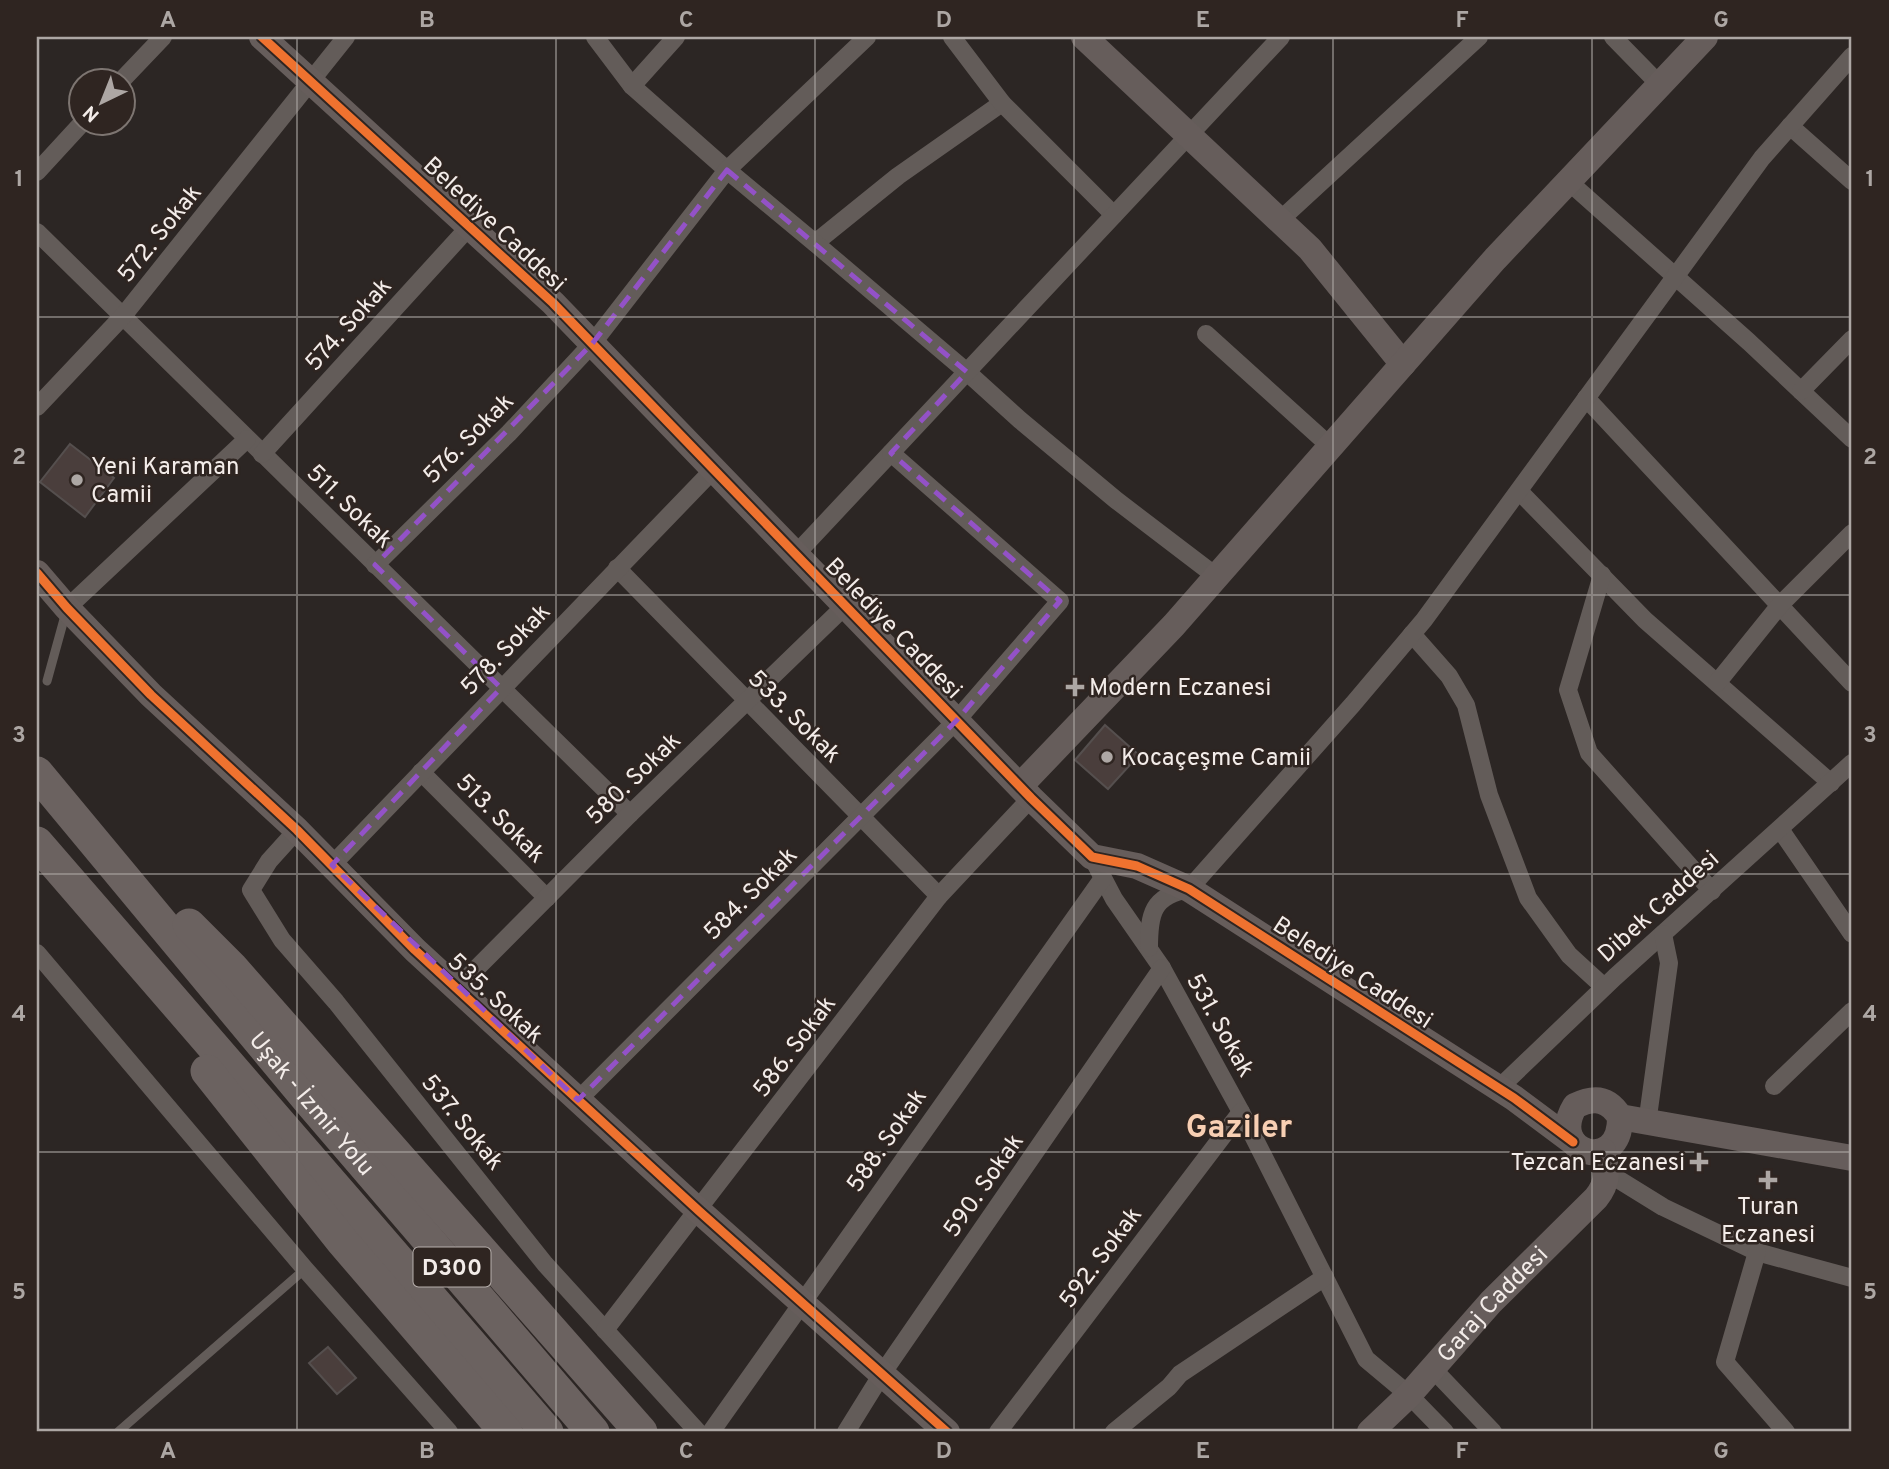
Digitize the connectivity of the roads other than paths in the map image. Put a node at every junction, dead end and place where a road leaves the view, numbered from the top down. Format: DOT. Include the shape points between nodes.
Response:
graph roads {
  1 [pos="163,37"];
  2 [pos="262,37"];
  3 [pos="346,37"];
  4 [pos="596,37"];
  5 [pos="676,37"];
  6 [pos="867,37"];
  7 [pos="951,37"];
  8 [pos="1084,37"];
  9 [pos="1281,37"];
  10 [pos="1479,37"];
  11 [pos="1613,37"];
  12 [pos="1704,37"];
  13 [pos="1852,56"];
  14 [pos="135,66"];
  15 [pos="312,82"];
  16 [pos="1659,83"];
  17 [pos="632,86"];
  18 [pos="1002,103"];
  19 [pos="1790,127"];
  20 [pos="1189,135"];
  21 [pos="70,136"];
  22 [pos="727,170"];
  23 [pos="37,172"];
  24 [pos="1568,181"];
  25 [pos="1852,181"];
  26 [pos="1114,215"];
  27 [pos="1279,221"];
  28 [pos="469,226"];
  29 [pos="37,232"];
  30 [pos="815,243"];
  31 [pos="1676,276"];
  32 [pos="123,316"];
  33 [pos="1206,334"];
  34 [pos="1852,339"];
  35 [pos="592,344"];
  36 [pos="1403,364"];
  37 [pos="967,372"];
  38 [pos="1801,391"];
  39 [pos="1586,398"];
  40 [pos="37,407"];
  41 [pos="247,439"];
  42 [pos="1852,439"];
  43 [pos="1331,447"];
  44 [pos="891,453"];
  45 [pos="262,454"];
  46 [pos="714,469"];
  47 [pos="1519,491"];
  48 [pos="1852,533"];
  49 [pos="796,554"];
  50 [pos="375,565"];
  51 [pos="617,568"];
  52 [pos="37,573"];
  53 [pos="1602,575"];
  54 [pos="1217,577"];
  55 [pos="1780,605"];
  56 [pos="845,606"];
  57 [pos="68,608"];
  58 [pos="1412,634"];
  59 [pos="47,681"];
  60 [pos="1717,683"];
  61 [pos="1852,684"];
  62 [pos="501,688"];
  63 [pos="746,702"];
  64 [pos="956,721"];
  65 [pos="1852,763"];
  66 [pos="421,772"];
  67 [pos="37,773"];
  68 [pos="1831,783"];
  69 [pos="1025,792"];
  70 [pos="64,804"];
  71 [pos="630,814"];
  72 [pos="860,817"];
  73 [pos="1780,829"];
  74 [pos="297,830"];
  75 [pos="37,844"];
  76 [pos="332,865"];
  77 [pos="1098,867"];
  78 [pos="1189,889"];
  79 [pos="1712,891"];
  80 [pos="939,896"];
  81 [pos="547,898"];
  82 [pos="1663,934"];
  83 [pos="1852,934"];
  84 [pos="123,944"];
  85 [pos="1150,948"];
  86 [pos="37,953"];
  87 [pos="1162,968"];
  88 [pos="1604,987"];
  89 [pos="457,988"];
  90 [pos="1852,1011"];
  91 [pos="1774,1086"];
  92 [pos="1506,1093"];
  93 [pos="578,1100"];
  94 [pos="1575,1107"];
  95 [pos="1241,1112"];
  96 [pos="1620,1118"];
  97 [pos="1647,1124"];
  98 [pos="1573,1142"];
  99 [pos="1852,1158"];
  100 [pos="1605,1162"];
  101 [pos="699,1211"];
  102 [pos="1757,1252"];
  103 [pos="305,1269"];
  104 [pos="1325,1277"];
  105 [pos="1852,1278"];
  106 [pos="801,1302"];
  107 [pos="605,1331"];
  108 [pos="1432,1368"];
  109 [pos="882,1374"];
  110 [pos="1409,1395"];
  111 [pos="118,1432"];
  112 [pos="449,1432"];
  113 [pos="506,1432"];
  114 [pos="547,1432"];
  115 [pos="593,1432"];
  116 [pos="641,1432"];
  117 [pos="698,1432"];
  118 [pos="711,1432"];
  119 [pos="846,1432"];
  120 [pos="947,1432"];
  121 [pos="998,1432"];
  122 [pos="1114,1432"];
  123 [pos="1370,1432"];
  124 [pos="1445,1432"];
  125 [pos="1493,1432"];
  126 [pos="1786,1432"];
  1 -- 14 [label="street"];
  2 -- 15 [label="street, Belediye Caddesi"];
  3 -- 15 [label="street, 572. Sokak"];
  4 -- 17 [label="street"];
  5 -- 17 [label="street"];
  6 -- 22 [label="street, 576. Sokak"];
  7 -- 18 [label="street"];
  8 -- 20 [label="street"];
  9 -- 20 [label="street"];
  10 -- 27 [label="street"];
  11 -- 16 [label="street"];
  12 -- 16 [label="street"];
  13 -- 19 [label="street"];
  15 -- 28 [label="street, Belediye Caddesi"];
  15 -- 32 [label="street, 572. Sokak"];
  16 -- 24 [label="street"];
  17 -- 22 [label="street"];
  18 -- 26 [label="street"];
  18 -- 30 [label="street" via="898,176"];
  19 -- 25 [label="street"];
  19 -- 31 [label="street"];
  20 -- 26 [label="street"];
  20 -- 27 [label="street"];
  21 -- 23 [label="street"];
  22 -- 30 [label="street"];
  22 -- 35 [label="street, 576. Sokak"];
  24 -- 31 [label="street"];
  24 -- 36 [label="street"];
  26 -- 37 [label="street"];
  27 -- 36 [label="street" via="1310,249"];
  28 -- 35 [label="street, Belediye Caddesi"];
  28 -- 45 [label="street, 574. Sokak"];
  29 -- 32 [label="street, 511. Sokak"];
  30 -- 37 [label="street"];
  31 -- 38 [label="street"];
  31 -- 39 [label="street"];
  32 -- 40 [label="street, 572. Sokak"];
  32 -- 41 [label="street, 511. Sokak"];
  33 -- 43 [label="street"];
  34 -- 38 [label="street"];
  35 -- 46 [label="street, Belediye Caddesi"];
  35 -- 50 [label="street, 576. Sokak"];
  36 -- 43 [label="street"];
  37 -- 44 [label="street"];
  37 -- 54 [label="street" via="1106,491"];
  38 -- 42 [label="street"];
  39 -- 47 [label="street"];
  39 -- 55 [label="street"];
  41 -- 45 [label="street, 511. Sokak"];
  41 -- 57 [label="street"];
  43 -- 54 [label="street"];
  44 -- 49 [label="street"];
  44 -- 64 [label="street, 584. Sokak" via="1060,601"];
  45 -- 50 [label="street, 511. Sokak"];
  46 -- 49 [label="street, Belediye Caddesi"];
  46 -- 51 [label="street, 578. Sokak"];
  47 -- 53 [label="street"];
  47 -- 58 [label="street"];
  48 -- 55 [label="street"];
  49 -- 56 [label="street, Belediye Caddesi"];
  50 -- 62 [label="street, 511. Sokak"];
  51 -- 62 [label="street, 578. Sokak"];
  51 -- 63 [label="street, 533. Sokak"];
  52 -- 57 [label="street, 535. Sokak"];
  53 -- 60 [label="street"];
  53 -- 79 [label="street" via="1568,690 1589,753"];
  54 -- 69 [label="street"];
  55 -- 60 [label="street"];
  55 -- 61 [label="street"];
  56 -- 63 [label="street, 580. Sokak"];
  56 -- 64 [label="street, Belediye Caddesi"];
  57 -- 59 [label="lane"];
  57 -- 74 [label="street, 535. Sokak" via="151,695"];
  58 -- 78 [label="street"];
  58 -- 88 [label="street" via="1449,676 1465,705 1489,795 1528,898 1569,955"];
  60 -- 68 [label="street"];
  62 -- 66 [label="street, 578. Sokak"];
  62 -- 71 [label="street, 511. Sokak"];
  63 -- 71 [label="street, 580. Sokak"];
  63 -- 72 [label="street, 533. Sokak"];
  64 -- 69 [label="street, Belediye Caddesi"];
  64 -- 72 [label="street, 584. Sokak"];
  65 -- 68 [label="street, Dibek Caddesi"];
  66 -- 76 [label="street, 578. Sokak"];
  66 -- 81 [label="street, 513. Sokak"];
  67 -- 70 [label="highway, Uşak - İzmir Yolu / D300"];
  68 -- 73 [label="street, Dibek Caddesi"];
  69 -- 77 [label="street, Belediye Caddesi"];
  69 -- 80 [label="street, 586. Sokak"];
  70 -- 115 [label="highway, Uşak - İzmir Yolu / D300"];
  70 -- 116 [label="highway" via="232,968"];
  71 -- 81 [label="street, 580. Sokak"];
  72 -- 80 [label="street, 533. Sokak"];
  72 -- 93 [label="street, 584. Sokak"];
  73 -- 79 [label="street, Dibek Caddesi"];
  73 -- 83 [label="street"];
  74 -- 76 [label="street, 535. Sokak"];
  74 -- 107 [label="street, 537. Sokak" via="251,890 282,940 545,1264"];
  75 -- 84 [label="highway, Uşak - İzmir Yolu / D300"];
  76 -- 89 [label="street, 535. Sokak"];
  77 -- 78 [label="street, Belediye Caddesi" via="1137,866"];
  77 -- 85 [label="street, 531. Sokak" via="1114,899"];
  77 -- 106 [label="street, 588. Sokak"];
  78 -- 85 [label="street" via="1170,893 1157,907 1149,920"];
  78 -- 92 [label="street, Belediye Caddesi"];
  79 -- 82 [label="street, Dibek Caddesi"];
  80 -- 101 [label="street, 586. Sokak"];
  81 -- 89 [label="street, 580. Sokak"];
  82 -- 88 [label="street, Dibek Caddesi"];
  82 -- 97 [label="street" via="1669,963"];
  84 -- 113 [label="highway" via="190,1050 342,1241"];
  84 -- 114 [label="highway, Uşak - İzmir Yolu / D300"];
  85 -- 87 [label="street, 531. Sokak"];
  86 -- 103 [label="street"];
  87 -- 95 [label="street, 531. Sokak"];
  87 -- 109 [label="street, 590. Sokak"];
  88 -- 92 [label="street, Dibek Caddesi"];
  89 -- 93 [label="street, 535. Sokak"];
  90 -- 91 [label="street"];
  92 -- 94 [label="street"];
  92 -- 98 [label="street, Belediye Caddesi"];
  93 -- 101 [label="street, 535. Sokak"];
  94 -- 96 [label="street" via="1590,1100 1603,1101"];
  94 -- 98 [label="street" via="1567,1127"];
  95 -- 104 [label="street, 531. Sokak"];
  95 -- 121 [label="street, 592. Sokak"];
  96 -- 97 [label="street"];
  96 -- 100 [label="street" via="1620,1133"];
  97 -- 99 [label="street"];
  98 -- 100 [label="street"];
  100 -- 102 [label="street" via="1663,1207"];
  100 -- 108 [label="street, Garaj Caddesi" via="1605,1187 1596,1198 1490,1302"];
  101 -- 106 [label="street, 535. Sokak"];
  101 -- 107 [label="street, 586. Sokak"];
  102 -- 105 [label="street"];
  102 -- 126 [label="street" via="1724,1362"];
  103 -- 111 [label="lane"];
  103 -- 112 [label="street"];
  104 -- 110 [label="street, 531. Sokak" via="1366,1359"];
  104 -- 122 [label="street" via="1180,1374"];
  106 -- 109 [label="street, 535. Sokak"];
  106 -- 118 [label="street, 588. Sokak"];
  107 -- 117 [label="street, 537. Sokak"];
  108 -- 110 [label="street, Garaj Caddesi"];
  108 -- 125 [label="street"];
  109 -- 119 [label="street, 590. Sokak"];
  109 -- 120 [label="street, 535. Sokak"];
  110 -- 123 [label="street, Garaj Caddesi"];
  110 -- 124 [label="street, 531. Sokak"];
}
